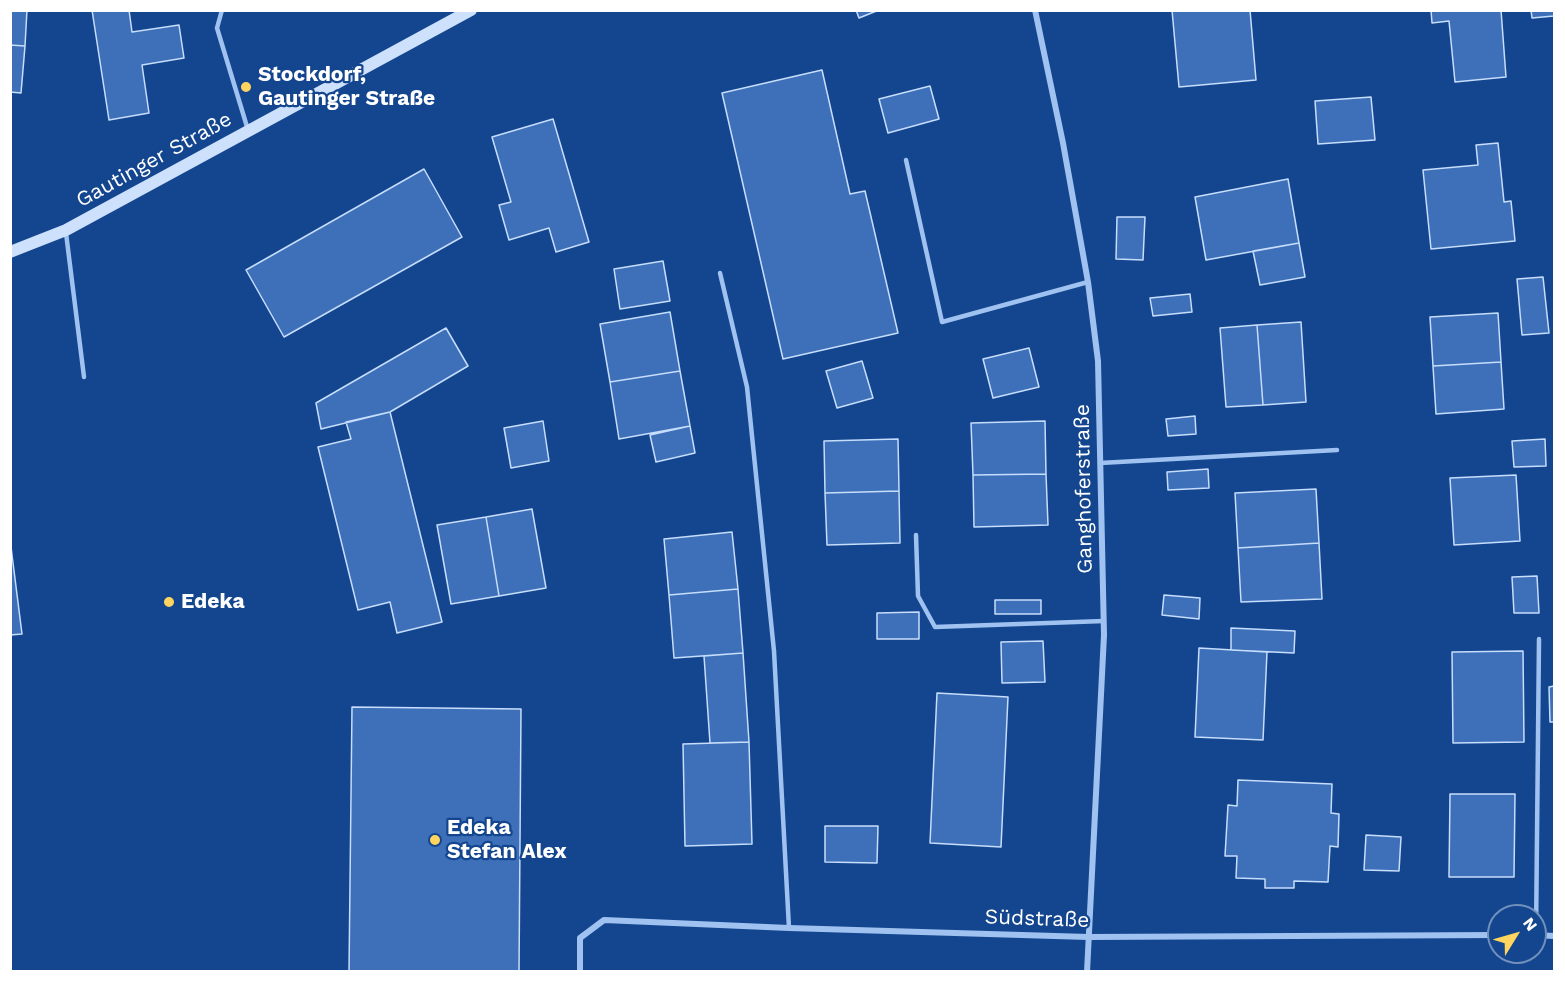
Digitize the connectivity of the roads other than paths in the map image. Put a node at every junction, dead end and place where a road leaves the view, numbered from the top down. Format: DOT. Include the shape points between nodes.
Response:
graph roads {
  1 [pos="222,10"];
  2 [pos="471,10"];
  3 [pos="1035,10"];
  4 [pos="248,130"];
  5 [pos="906,160"];
  6 [pos="66,230"];
  7 [pos="10,252"];
  8 [pos="720,273"];
  9 [pos="1088,282"];
  10 [pos="84,377"];
  11 [pos="1338,450"];
  12 [pos="1100,463"];
  13 [pos="916,535"];
  14 [pos="1104,621"];
  15 [pos="1539,639"];
  16 [pos="1535,904"];
  17 [pos="789,928"];
  18 [pos="1487,935"];
  19 [pos="1088,937"];
  20 [pos="580,972"];
  21 [pos="1087,972"];
  1 -- 4 [label="lane" via="217,28"];
  2 -- 4 [label="main road, Gautinger Straße"];
  3 -- 9 [label="street, Ganghoferstraße"];
  4 -- 6 [label="main road, Gautinger Straße"];
  5 -- 9 [label="lane" via="942,322"];
  6 -- 7 [label="main road, Gautinger Straße"];
  6 -- 10 [label="lane"];
  8 -- 17 [label="lane" via="747,387 774,651"];
  9 -- 12 [label="street, Ganghoferstraße" via="1098,361"];
  11 -- 12 [label="lane"];
  12 -- 14 [label="street, Ganghoferstraße"];
  13 -- 14 [label="lane" via="918,596 935,627"];
  14 -- 19 [label="street, Ganghoferstraße"];
  15 -- 16 [label="lane"];
  17 -- 19 [label="street, Südstraße"];
  17 -- 20 [label="street, Südstraße" via="604,920 580,938"];
  18 -- 19 [label="street, Südstraße"];
  19 -- 21 [label="street, Ganghoferstraße"];
}
